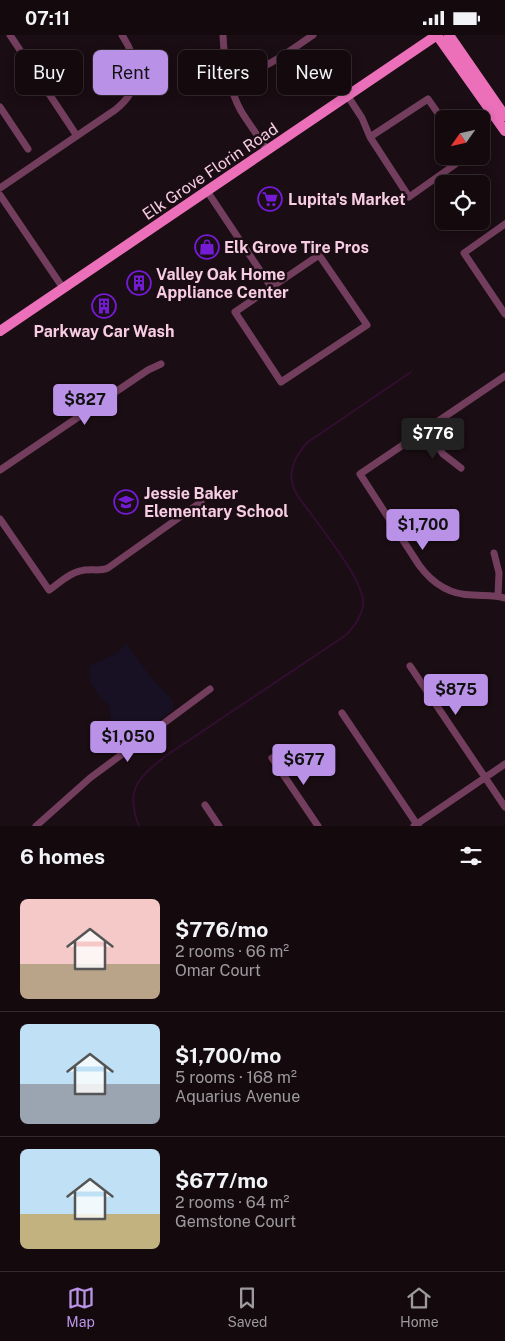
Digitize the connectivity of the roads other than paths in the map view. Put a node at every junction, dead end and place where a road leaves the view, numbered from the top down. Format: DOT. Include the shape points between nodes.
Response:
graph roads {
  1 [pos="10,35"];
  2 [pos="122,35"];
  3 [pos="223,35"];
  4 [pos="313,35"];
  5 [pos="437,35"];
  6 [pos="449,35"];
  7 [pos="224,50"];
  8 [pos="267,66"];
  9 [pos="351,92"];
  10 [pos="235,95"];
  11 [pos="347,95"];
  12 [pos="0,107"];
  13 [pos="436,110"];
  14 [pos="505,116"];
  15 [pos="505,131"];
  16 [pos="77,136"];
  17 [pos="370,137"];
  18 [pos="28,149"];
  19 [pos="267,150"];
  20 [pos="455,165"];
  21 [pos="0,188"];
  22 [pos="207,191"];
  23 [pos="0,195"];
  24 [pos="505,225"];
  25 [pos="271,287"];
  26 [pos="63,289"];
  27 [pos="505,314"];
  28 [pos="0,331"];
  29 [pos="161,364"];
  30 [pos="505,376"];
  31 [pos="426,430"];
  32 [pos="461,468"];
  33 [pos="0,470"];
  34 [pos="201,502"];
  35 [pos="0,519"];
  36 [pos="494,553"];
  37 [pos="501,597"];
  38 [pos="410,667"];
  39 [pos="210,689"];
  40 [pos="342,713"];
  41 [pos="272,758"];
  42 [pos="505,764"];
  43 [pos="485,777"];
  44 [pos="204,805"];
  45 [pos="505,807"];
  46 [pos="416,825"];
  47 [pos="36,826"];
  48 [pos="219,826"];
  49 [pos="318,826"];
  1 -- 16 [label="street"];
  2 -- 16 [label="street" via="134,56 133,87 121,105"];
  3 -- 7 [label="street"];
  4 -- 8 [label="street"];
  5 -- 9 [label="main road, Elk Grove Florin Road"];
  5 -- 15 [label="main road"];
  6 -- 14 [label="main road"];
  10 -- 19 [label="street" via="241,111"];
  11 -- 17 [label="street"];
  11 -- 19 [label="main road, Elk Grove Florin Road"];
  12 -- 18 [label="street"];
  13 -- 17 [label="street" via="428,99"];
  16 -- 21 [label="street"];
  17 -- 20 [label="street" via="409,197"];
  19 -- 22 [label="main road, Elk Grove Florin Road"];
  22 -- 25 [label="street"];
  22 -- 26 [label="main road, Elk Grove Florin Road"];
  23 -- 26 [label="street"];
  24 -- 27 [label="street" via="464,253"];
  25 -- 25 [label="street" via="319,255 367,325 281,382 235,312"];
  26 -- 28 [label="main road, Elk Grove Florin Road"];
  29 -- 33 [label="street"];
  30 -- 31 [label="street"];
  31 -- 32 [label="street" via="448,460"];
  31 -- 37 [label="street" via="360,474 429,577 457,593"];
  34 -- 35 [label="street" via="108,568 76,572 49,590"];
  36 -- 37 [label="street"];
  38 -- 43 [label="street"];
  39 -- 47 [label="street" via="90,778"];
  40 -- 46 [label="street"];
  41 -- 49 [label="street"];
  42 -- 43 [label="street"];
  43 -- 45 [label="street"];
  43 -- 46 [label="street"];
  44 -- 48 [label="street"];
}
